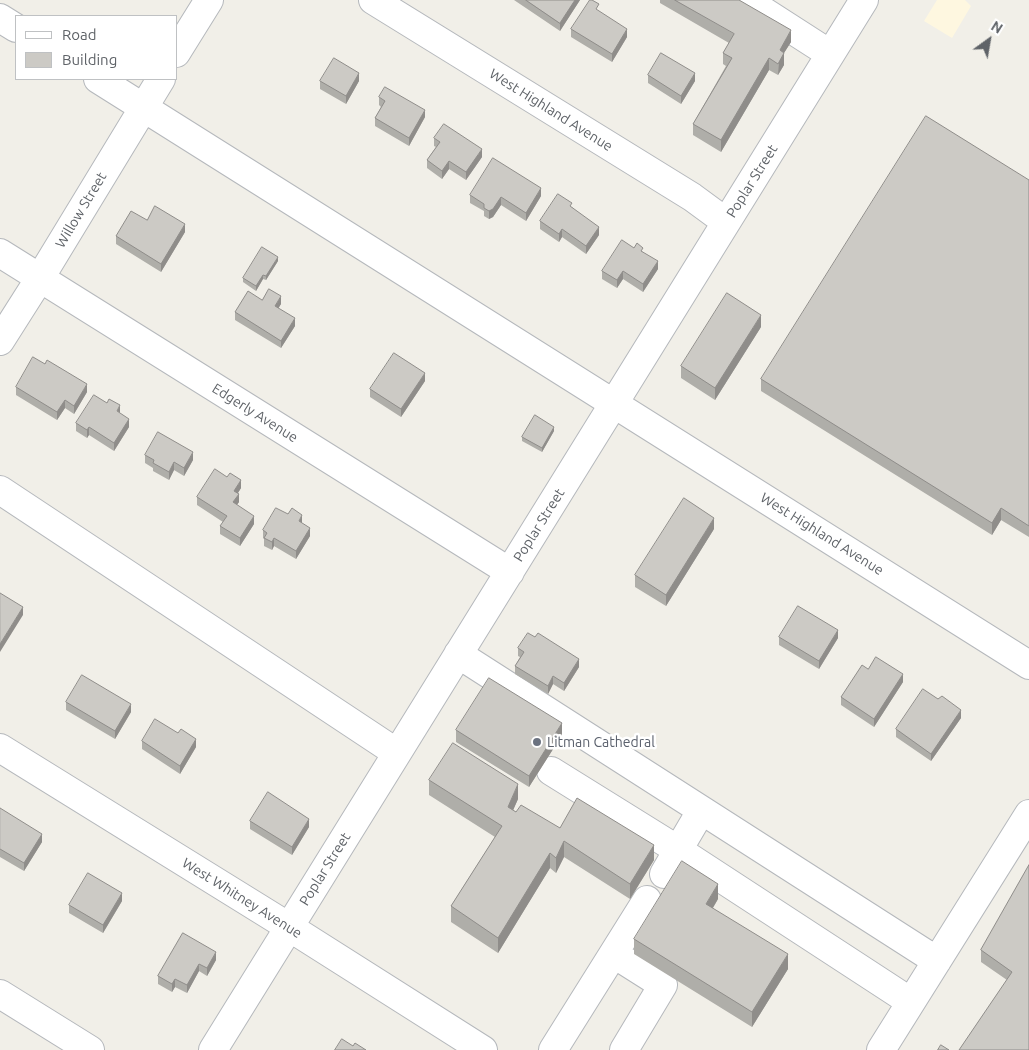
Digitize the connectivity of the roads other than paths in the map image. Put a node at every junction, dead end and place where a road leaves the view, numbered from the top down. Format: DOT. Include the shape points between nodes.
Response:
graph roads {
  1 [pos="209,0"];
  2 [pos="373,0"];
  3 [pos="746,0"];
  4 [pos="864,0"];
  5 [pos="0,18"];
  6 [pos="15,27"];
  7 [pos="178,50"];
  8 [pos="830,54"];
  9 [pos="100,80"];
  10 [pos="160,80"];
  11 [pos="143,107"];
  12 [pos="726,222"];
  13 [pos="0,253"];
  14 [pos="40,278"];
  15 [pos="0,341"];
  16 [pos="615,403"];
  17 [pos="0,490"];
  18 [pos="510,572"];
  19 [pos="458,654"];
  20 [pos="1029,665"];
  21 [pos="0,748"];
  22 [pos="397,752"];
  23 [pos="551,770"];
  24 [pos="701,811"];
  25 [pos="1029,814"];
  26 [pos="678,850"];
  27 [pos="664,874"];
  28 [pos="647,900"];
  29 [pos="289,927"];
  30 [pos="614,954"];
  31 [pos="937,961"];
  32 [pos="0,994"];
  33 [pos="911,1002"];
  34 [pos="90,1050"];
  35 [pos="213,1050"];
  36 [pos="483,1050"];
  37 [pos="553,1050"];
  38 [pos="624,1050"];
  39 [pos="882,1050"];
  1 -- 7 [label="street"];
  2 -- 12 [label="street, West Highland Avenue" via="692,197"];
  3 -- 8 [label="street"];
  4 -- 8 [label="street, Poplar Street"];
  5 -- 6 [label="street"];
  8 -- 12 [label="street, Poplar Street"];
  9 -- 11 [label="street, West Highland Avenue"];
  10 -- 11 [label="street, Willow Street"];
  11 -- 14 [label="street, Willow Street"];
  11 -- 16 [label="street, West Highland Avenue"];
  12 -- 16 [label="street, Poplar Street"];
  13 -- 14 [label="street, Edgerly Avenue"];
  14 -- 15 [label="street, Willow Street"];
  14 -- 18 [label="street, Edgerly Avenue"];
  16 -- 18 [label="street, Poplar Street"];
  16 -- 20 [label="street, West Highland Avenue"];
  17 -- 22 [label="street"];
  18 -- 19 [label="street, Poplar Street"];
  19 -- 22 [label="street, Poplar Street"];
  19 -- 24 [label="street"];
  21 -- 29 [label="street, West Whitney Avenue"];
  22 -- 29 [label="street, Poplar Street"];
  23 -- 26 [label="street"];
  24 -- 26 [label="street"];
  24 -- 31 [label="street"];
  25 -- 31 [label="street"];
  26 -- 27 [label="street"];
  26 -- 33 [label="street"];
  28 -- 30 [label="street"];
  29 -- 35 [label="street, Poplar Street"];
  29 -- 36 [label="street, West Whitney Avenue"];
  30 -- 37 [label="street"];
  30 -- 38 [label="street" via="663,985"];
  31 -- 33 [label="street"];
  32 -- 34 [label="street"];
  33 -- 39 [label="street"];
}
